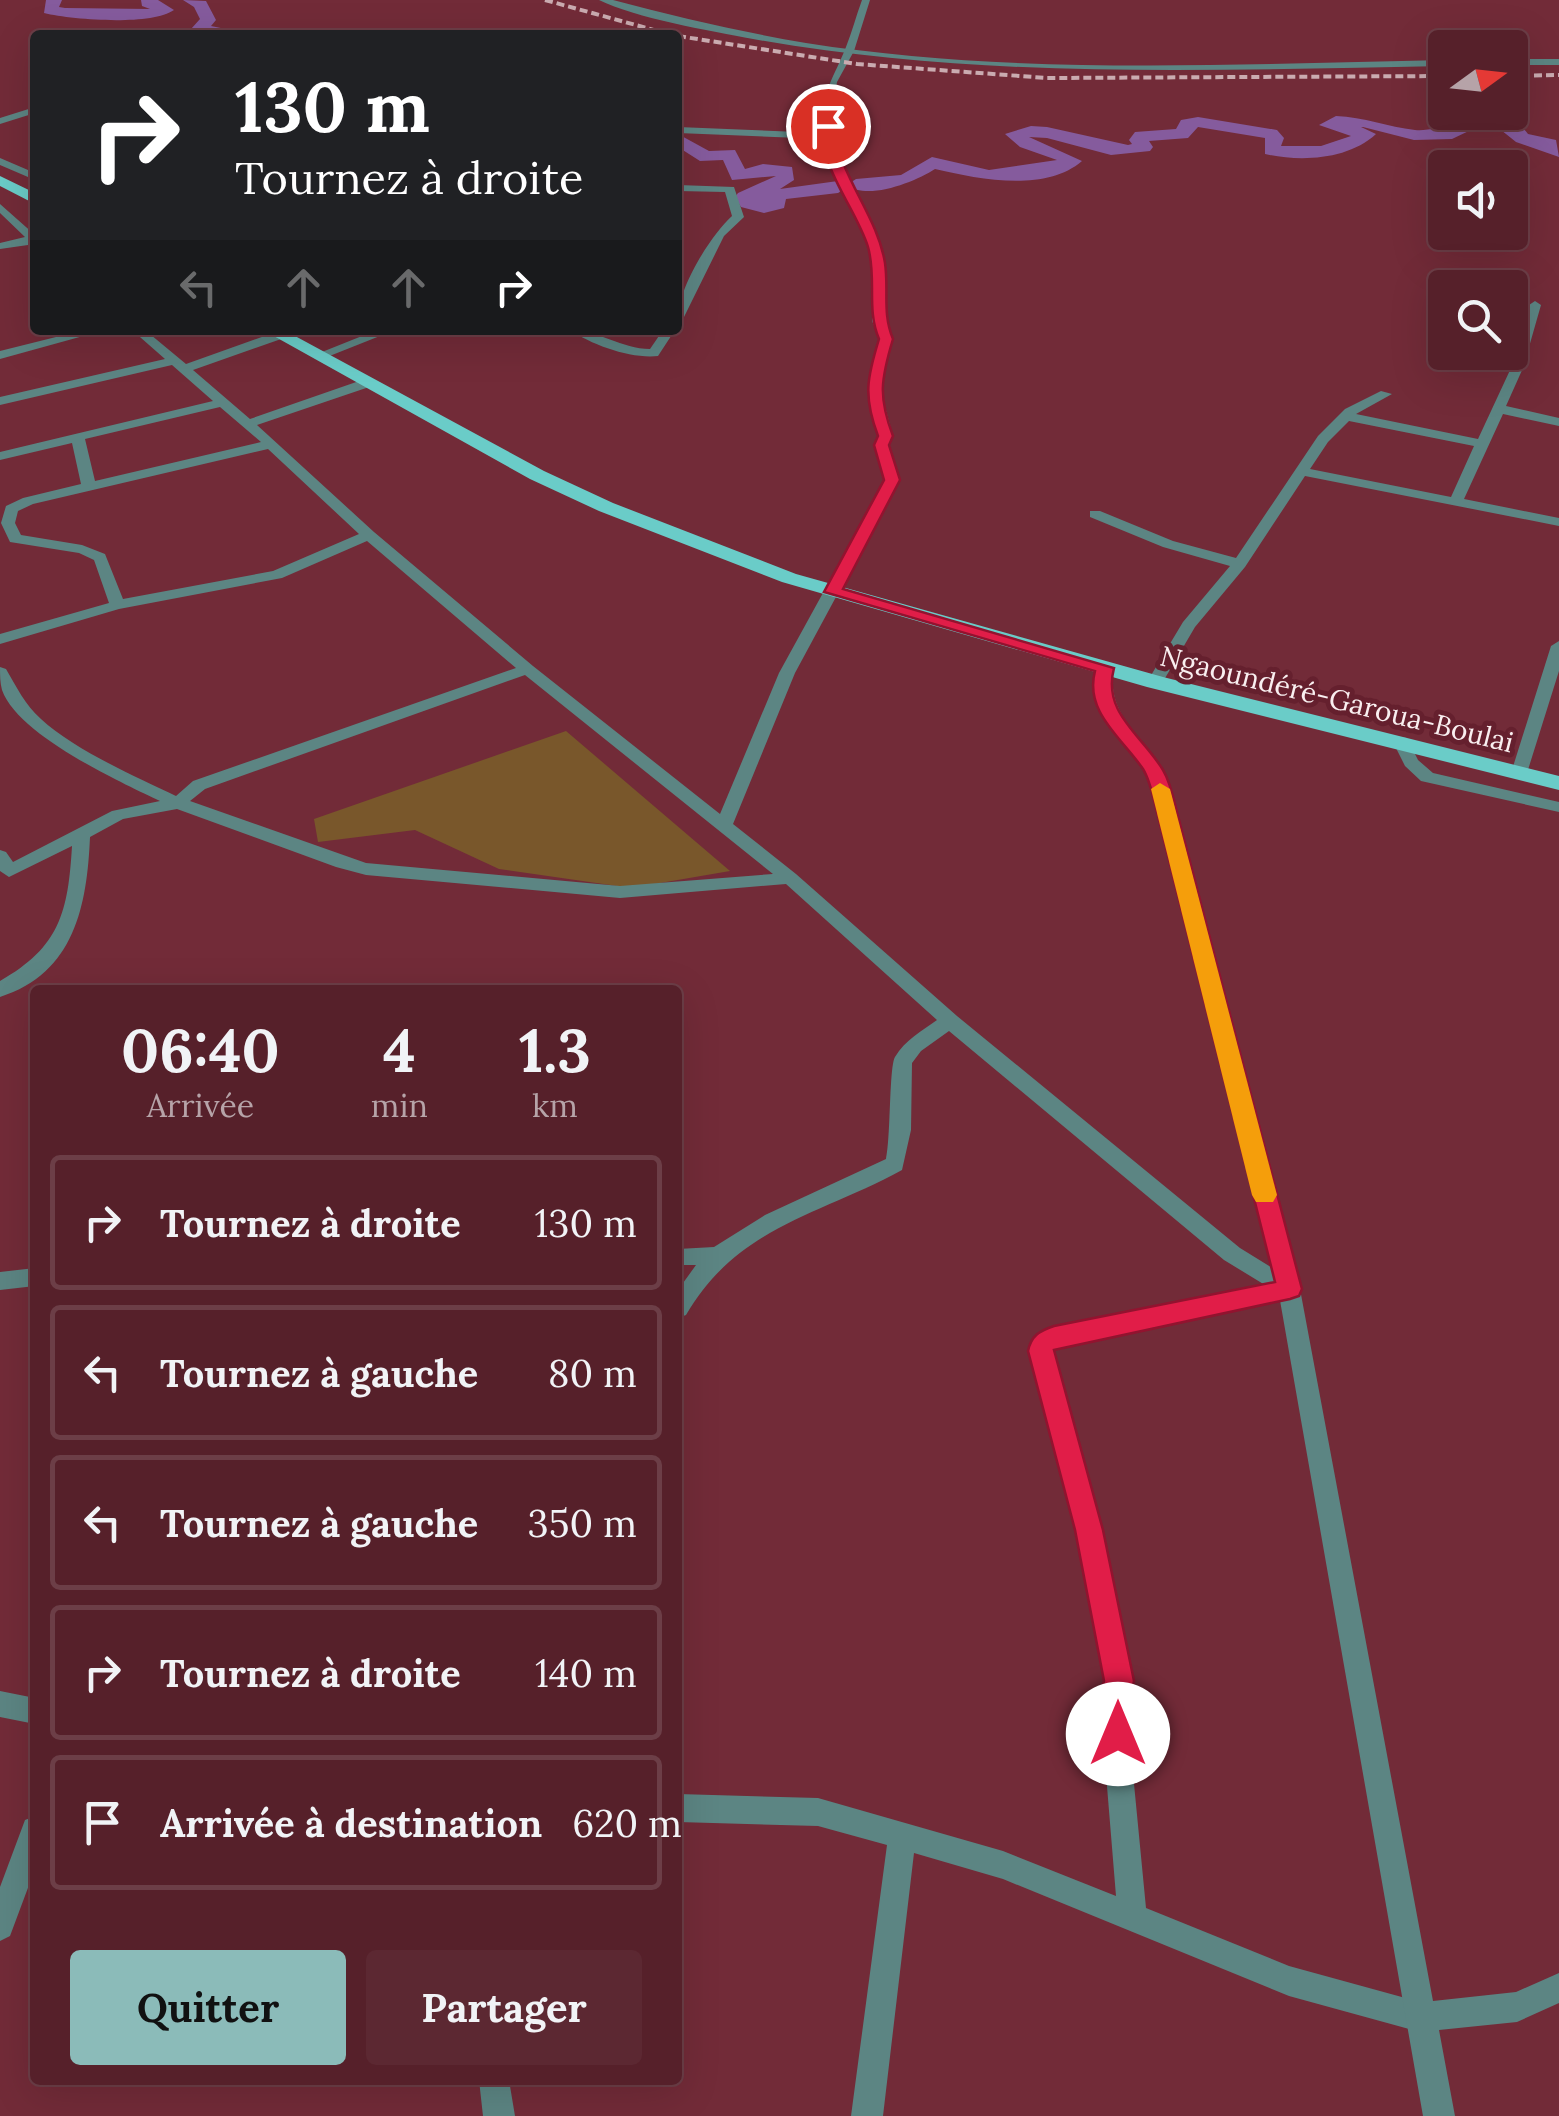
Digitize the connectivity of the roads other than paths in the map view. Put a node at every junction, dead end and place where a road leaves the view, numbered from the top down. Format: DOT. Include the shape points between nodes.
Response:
graph roads {
  1 [pos="603,0"];
  2 [pos="866,0"];
  3 [pos="849,51"];
  4 [pos="1528,62"];
  5 [pos="1559,62"];
  6 [pos="1428,63"];
  7 [pos="30,112"];
  8 [pos="0,121"];
  9 [pos="682,130"];
  10 [pos="828,136"];
  11 [pos="0,162"];
  12 [pos="30,175"];
  13 [pos="30,178"];
  14 [pos="3,182"];
  15 [pos="682,188"];
  16 [pos="30,197"];
  17 [pos="0,207"];
  18 [pos="29,224"];
  19 [pos="30,241"];
  20 [pos="0,246"];
  21 [pos="682,309"];
  22 [pos="1529,311"];
  23 [pos="80,335"];
  24 [pos="144,335"];
  25 [pos="270,335"];
  26 [pos="280,335"];
  27 [pos="375,335"];
  28 [pos="589,335"];
  29 [pos="666,335"];
  30 [pos="0,356"];
  31 [pos="318,356"];
  32 [pos="179,365"];
  33 [pos="366,383"];
  34 [pos="1386,394"];
  35 [pos="0,401"];
  36 [pos="223,402"];
  37 [pos="1500,409"];
  38 [pos="1346,416"];
  39 [pos="1559,422"];
  40 [pos="248,424"];
  41 [pos="78,438"];
  42 [pos="272,444"];
  43 [pos="1483,444"];
  44 [pos="0,456"];
  45 [pos="1303,472"];
  46 [pos="88,487"];
  47 [pos="1456,500"];
  48 [pos="1095,514"];
  49 [pos="1559,522"];
  50 [pos="369,535"];
  51 [pos="1240,564"];
  52 [pos="833,592"];
  53 [pos="117,605"];
  54 [pos="0,639"];
  55 [pos="1559,646"];
  56 [pos="526,668"];
  57 [pos="1105,668"];
  58 [pos="0,672"];
  59 [pos="1156,682"];
  60 [pos="1401,742"];
  61 [pos="1519,773"];
  62 [pos="1559,783"];
  63 [pos="178,803"];
  64 [pos="1559,807"];
  65 [pos="723,826"];
  66 [pos="81,836"];
  67 [pos="3,867"];
  68 [pos="790,878"];
  69 [pos="0,990"];
  70 [pos="950,1021"];
  71 [pos="718,1256"];
  72 [pos="682,1257"];
  73 [pos="30,1277"];
  74 [pos="0,1280"];
  75 [pos="683,1280"];
  76 [pos="1290,1289"];
  77 [pos="0,1704"];
  78 [pos="30,1710"];
  79 [pos="682,1808"];
  80 [pos="902,1836"];
  81 [pos="30,1844"];
  82 [pos="1132,1920"];
  83 [pos="0,1926"];
  84 [pos="1559,1988"];
  85 [pos="1420,2017"];
  86 [pos="495,2085"];
  87 [pos="499,2116"];
  88 [pos="866,2116"];
  89 [pos="1440,2116"];
  1 -- 3 [label="street" via="708,28"];
  2 -- 3 [label="street"];
  3 -- 6 [label="street" via="1153,66"];
  3 -- 10 [label="street" via="832,82"];
  4 -- 5 [label="street"];
  7 -- 8 [label="street"];
  9 -- 10 [label="street"];
  10 -- 52 [label="street" via="879,265 878,321 886,339 874,406 892,480"];
  11 -- 12 [label="street"];
  13 -- 14 [label="street"];
  14 -- 16 [label="highway"];
  15 -- 21 [label="street" via="730,189 738,217 718,234"];
  17 -- 18 [label="street"];
  19 -- 20 [label="street"];
  22 -- 37 [label="street"];
  23 -- 30 [label="street"];
  24 -- 32 [label="street"];
  25 -- 32 [label="street"];
  26 -- 31 [label="highway, Ngaoundéré-Garoua-Boulai"];
  27 -- 31 [label="street"];
  28 -- 29 [label="street" via="638,354 654,353"];
  31 -- 33 [label="highway, Ngaoundéré-Garoua-Boulai"];
  32 -- 35 [label="street"];
  32 -- 36 [label="street"];
  33 -- 40 [label="street"];
  33 -- 52 [label="highway, Ngaoundéré-Garoua-Boulai" via="606,507"];
  34 -- 38 [label="street"];
  36 -- 40 [label="street"];
  36 -- 41 [label="street"];
  37 -- 39 [label="street"];
  37 -- 43 [label="street"];
  38 -- 43 [label="street"];
  38 -- 45 [label="street"];
  40 -- 42 [label="street"];
  41 -- 44 [label="street"];
  41 -- 46 [label="street"];
  42 -- 46 [label="street"];
  42 -- 50 [label="street"];
  43 -- 47 [label="street"];
  45 -- 47 [label="street"];
  45 -- 51 [label="street"];
  46 -- 53 [label="street" via="18,504 8,523 21,543 100,557"];
  47 -- 49 [label="street"];
  48 -- 51 [label="street"];
  50 -- 53 [label="street" via="278,575"];
  50 -- 56 [label="street"];
  51 -- 59 [label="street" via="1188,625"];
  52 -- 57 [label="highway, Ngaoundéré-Garoua-Boulai"];
  52 -- 65 [label="street" via="787,673"];
  53 -- 54 [label="street"];
  55 -- 61 [label="street"];
  56 -- 63 [label="street" via="199,784"];
  56 -- 65 [label="street"];
  57 -- 59 [label="highway, Ngaoundéré-Garoua-Boulai"];
  57 -- 76 [label="street" via="1106,709 1155,773 1164,801"];
  58 -- 63 [label="street" via="36,724"];
  59 -- 60 [label="highway, Ngaoundéré-Garoua-Boulai"];
  60 -- 61 [label="highway, Ngaoundéré-Garoua-Boulai"];
  60 -- 64 [label="street" via="1427,777"];
  61 -- 62 [label="highway, Ngaoundéré-Garoua-Boulai"];
  63 -- 66 [label="street" via="118,815"];
  63 -- 68 [label="street" via="366,869 620,892"];
  65 -- 68 [label="street"];
  66 -- 67 [label="street"];
  66 -- 69 [label="street" via="70,925 43,961"];
  68 -- 70 [label="street"];
  70 -- 71 [label="street" via="902,1062 895,1164 755,1228"];
  70 -- 76 [label="street" via="1232,1254"];
  71 -- 72 [label="street"];
  71 -- 75 [label="street"];
  73 -- 74 [label="street"];
  76 -- 82 [label="street" via="1054,1336 1042,1344 1119,1681 1113,1700"];
  76 -- 85 [label="street"];
  77 -- 78 [label="street"];
  79 -- 80 [label="street" via="818,1812"];
  80 -- 82 [label="street" via="1003,1865"];
  80 -- 88 [label="street"];
  81 -- 83 [label="street"];
  82 -- 85 [label="street" via="1289,1981"];
  84 -- 85 [label="street" via="1517,2006"];
  85 -- 89 [label="street"];
  86 -- 87 [label="street"];
}
